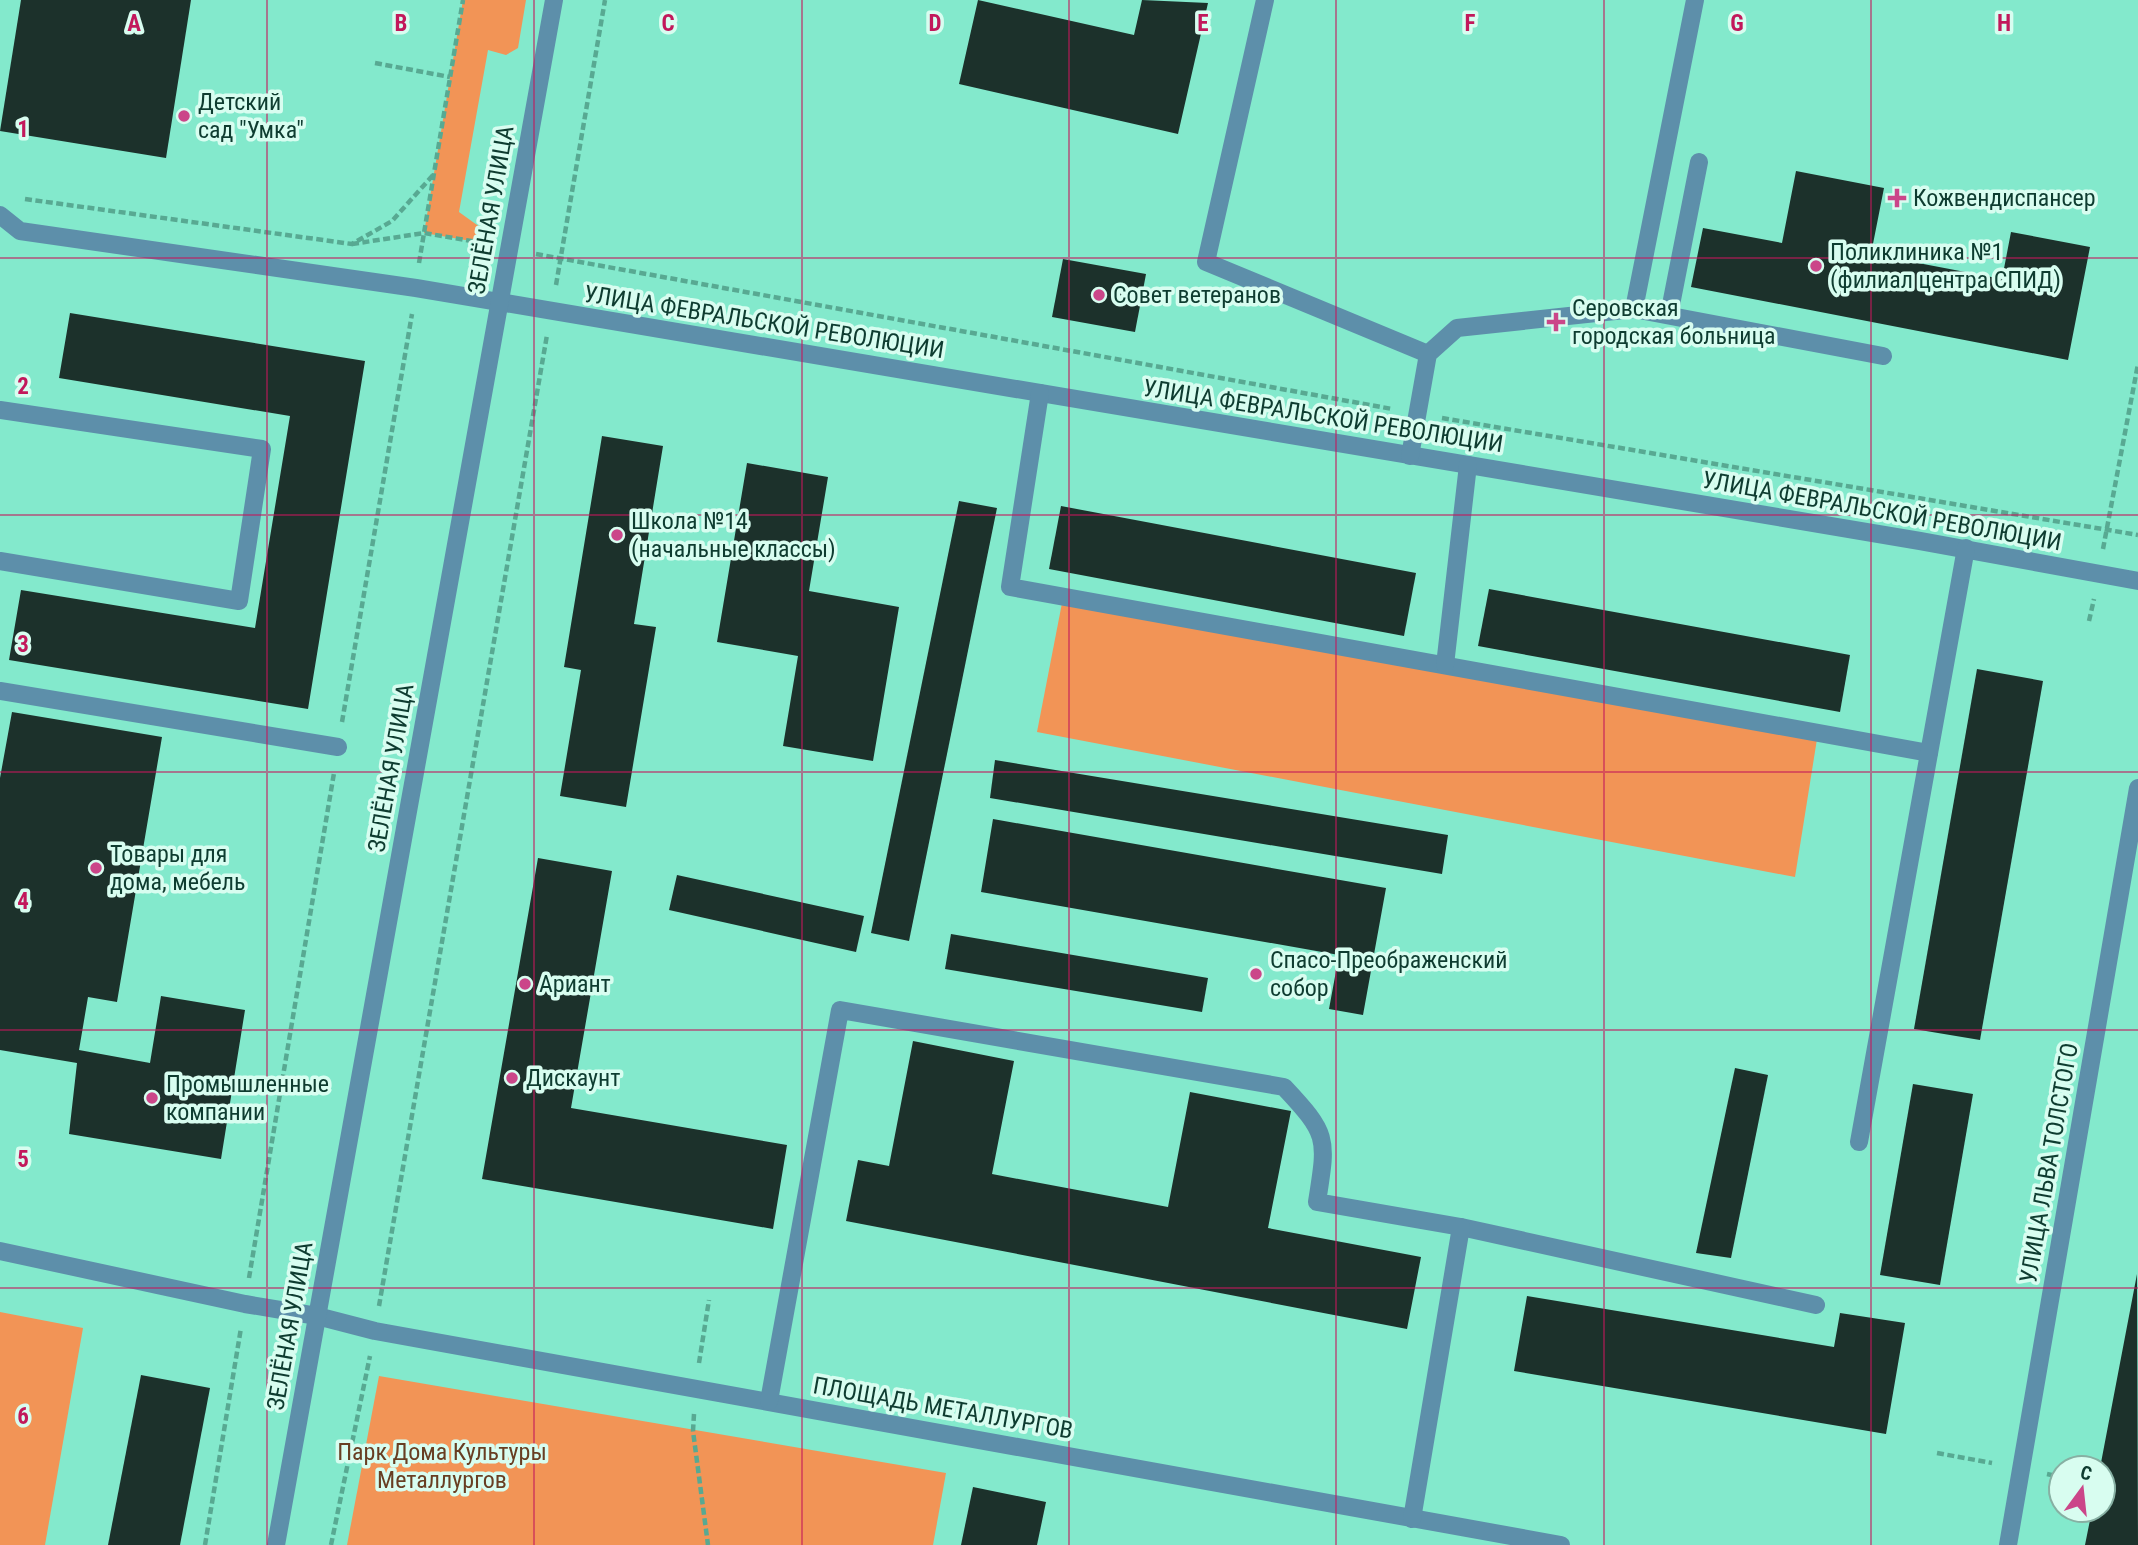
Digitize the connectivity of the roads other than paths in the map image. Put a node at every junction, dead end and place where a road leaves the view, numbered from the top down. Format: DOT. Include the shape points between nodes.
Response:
graph roads {
  1 [pos="554,0"];
  2 [pos="1265,0"];
  3 [pos="1695,0"];
  4 [pos="1699,162"];
  5 [pos="0,215"];
  6 [pos="20,231"];
  7 [pos="0,237"];
  8 [pos="499,303"];
  9 [pos="1634,309"];
  10 [pos="1669,315"];
  11 [pos="1428,354"];
  12 [pos="1883,356"];
  13 [pos="1040,393"];
  14 [pos="0,410"];
  15 [pos="1410,456"];
  16 [pos="1468,465"];
  17 [pos="1966,548"];
  18 [pos="0,561"];
  19 [pos="2138,581"];
  20 [pos="1445,665"];
  21 [pos="0,691"];
  22 [pos="338,747"];
  23 [pos="1929,753"];
  24 [pos="2138,788"];
  25 [pos="1859,1142"];
  26 [pos="1461,1227"];
  27 [pos="0,1251"];
  28 [pos="1816,1305"];
  29 [pos="317,1316"];
  30 [pos="769,1401"];
  31 [pos="1412,1519"];
  32 [pos="276,1545"];
  33 [pos="1561,1545"];
  34 [pos="2008,1545"];
  1 -- 8 [label="street, ЗЕЛЁНАЯ УЛИЦА"];
  2 -- 11 [label="street" via="1206,262"];
  3 -- 9 [label="street"];
  4 -- 10 [label="street"];
  5 -- 6 [label="street"];
  6 -- 7 [label="street"];
  6 -- 8 [label="street, УЛИЦА ФЕВРАЛЬСКОЙ РЕВОЛЮЦИИ"];
  8 -- 13 [label="street, УЛИЦА ФЕВРАЛЬСКОЙ РЕВОЛЮЦИИ"];
  8 -- 29 [label="street, ЗЕЛЁНАЯ УЛИЦА"];
  9 -- 10 [label="street"];
  9 -- 11 [label="street" via="1457,328"];
  10 -- 12 [label="street"];
  11 -- 15 [label="street"];
  13 -- 15 [label="street, УЛИЦА ФЕВРАЛЬСКОЙ РЕВОЛЮЦИИ"];
  13 -- 20 [label="street" via="1010,587"];
  14 -- 18 [label="street" via="262,449 239,601"];
  15 -- 16 [label="street, УЛИЦА ФЕВРАЛЬСКОЙ РЕВОЛЮЦИИ"];
  16 -- 17 [label="street, УЛИЦА ФЕВРАЛЬСКОЙ РЕВОЛЮЦИИ"];
  16 -- 20 [label="street"];
  17 -- 19 [label="street, УЛИЦА ФЕВРАЛЬСКОЙ РЕВОЛЮЦИИ"];
  17 -- 23 [label="street"];
  20 -- 23 [label="street"];
  21 -- 22 [label="street"];
  23 -- 25 [label="street"];
  24 -- 34 [label="street, УЛИЦА ЛЬВА ТОЛСТОГО"];
  26 -- 28 [label="street"];
  26 -- 30 [label="street" via="1317,1202 1325,1150 1314,1119 1284,1087 841,1010"];
  26 -- 31 [label="street"];
  27 -- 29 [label="street, ПЛОЩАДЬ МЕТАЛЛУРГОВ"];
  29 -- 30 [label="street, ПЛОЩАДЬ МЕТАЛЛУРГОВ" via="375,1331"];
  29 -- 32 [label="street, ЗЕЛЁНАЯ УЛИЦА"];
  30 -- 31 [label="street, ПЛОЩАДЬ МЕТАЛЛУРГОВ"];
  31 -- 33 [label="street, ПЛОЩАДЬ МЕТАЛЛУРГОВ"];
}
